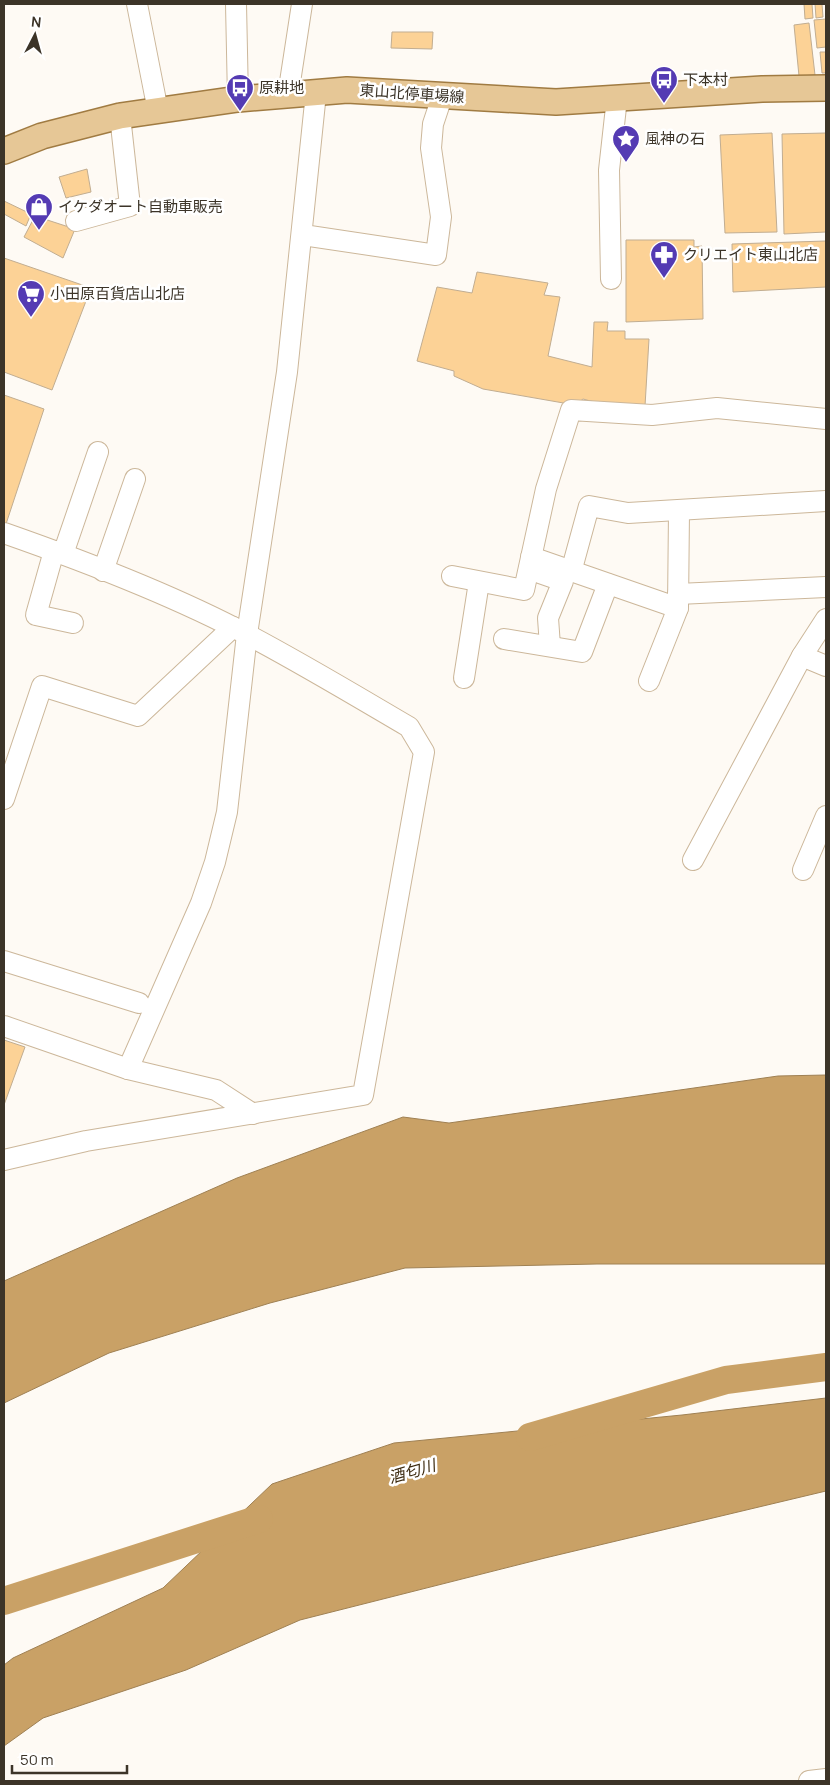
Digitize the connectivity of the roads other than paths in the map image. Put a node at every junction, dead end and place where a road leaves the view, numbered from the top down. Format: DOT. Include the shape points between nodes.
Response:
graph roads {
  1 [pos="137,4"];
  2 [pos="236,4"];
  3 [pos="302,4"];
  4 [pos="826,88"];
  5 [pos="316,92"];
  6 [pos="288,95"];
  7 [pos="442,97"];
  8 [pos="617,98"];
  9 [pos="238,99"];
  10 [pos="158,111"];
  11 [pos="120,116"];
  12 [pos="4,151"];
  13 [pos="76,221"];
  14 [pos="303,236"];
  15 [pos="611,279"];
  16 [pos="826,419"];
  17 [pos="98,452"];
  18 [pos="134,479"];
  19 [pos="826,501"];
  20 [pos="679,511"];
  21 [pos="4,533"];
  22 [pos="58,552"];
  23 [pos="530,563"];
  24 [pos="103,571"];
  25 [pos="570,572"];
  26 [pos="452,576"];
  27 [pos="479,582"];
  28 [pos="608,584"];
  29 [pos="826,587"];
  30 [pos="678,601"];
  31 [pos="826,619"];
  32 [pos="73,623"];
  33 [pos="240,631"];
  34 [pos="504,639"];
  35 [pos="550,646"];
  36 [pos="802,656"];
  37 [pos="826,666"];
  38 [pos="464,678"];
  39 [pos="649,681"];
  40 [pos="4,799"];
  41 [pos="826,816"];
  42 [pos="693,860"];
  43 [pos="803,870"];
  44 [pos="4,961"];
  45 [pos="139,1003"];
  46 [pos="4,1026"];
  47 [pos="128,1069"];
  48 [pos="253,1114"];
  49 [pos="4,1160"];
  50 [pos="826,1779"];
  51 [pos="809,1781"];
  1 -- 10 [label="street"];
  2 -- 9 [label="street"];
  3 -- 6 [label="street"];
  4 -- 8 [label="main road, 東山北停車場線"];
  5 -- 6 [label="main road, 東山北停車場線"];
  5 -- 7 [label="main road, 東山北停車場線" via="347,90"];
  5 -- 14 [label="street"];
  6 -- 9 [label="main road, 東山北停車場線"];
  7 -- 8 [label="main road, 東山北停車場線" via="556,102"];
  7 -- 14 [label="street" via="433,124 431,148 441,217 436,255"];
  8 -- 15 [label="street" via="609,170"];
  9 -- 10 [label="main road, 東山北停車場線"];
  10 -- 11 [label="main road, 東山北停車場線"];
  11 -- 12 [label="main road, 東山北停車場線" via="42,136"];
  11 -- 13 [label="street" via="130,206"];
  14 -- 33 [label="street" via="287,372"];
  16 -- 23 [label="street" via="717,408 652,415 572,410 546,489"];
  17 -- 22 [label="street"];
  18 -- 24 [label="street"];
  19 -- 20 [label="street"];
  20 -- 25 [label="street" via="628,513 589,506"];
  20 -- 30 [label="street"];
  21 -- 22 [label="street"];
  22 -- 24 [label="street"];
  22 -- 32 [label="street" via="36,615"];
  23 -- 25 [label="street"];
  23 -- 27 [label="street" via="524,590"];
  23 -- 35 [label="street" via="563,581 548,618"];
  24 -- 33 [label="street"];
  25 -- 28 [label="street"];
  26 -- 27 [label="street"];
  27 -- 38 [label="street"];
  28 -- 30 [label="street"];
  28 -- 35 [label="street" via="582,652"];
  29 -- 30 [label="street"];
  30 -- 39 [label="street"];
  31 -- 36 [label="street"];
  33 -- 40 [label="street" via="138,716 42,686"];
  33 -- 47 [label="street" via="227,812 215,862 201,903"];
  33 -- 48 [label="street" via="409,726 424,752 363,1095"];
  34 -- 35 [label="street"];
  36 -- 37 [label="street"];
  36 -- 42 [label="street"];
  41 -- 43 [label="street"];
  44 -- 45 [label="street"];
  46 -- 47 [label="street"];
  47 -- 48 [label="street" via="216,1090"];
  48 -- 49 [label="street" via="86,1141"];
  50 -- 51 [label="street"];
}
